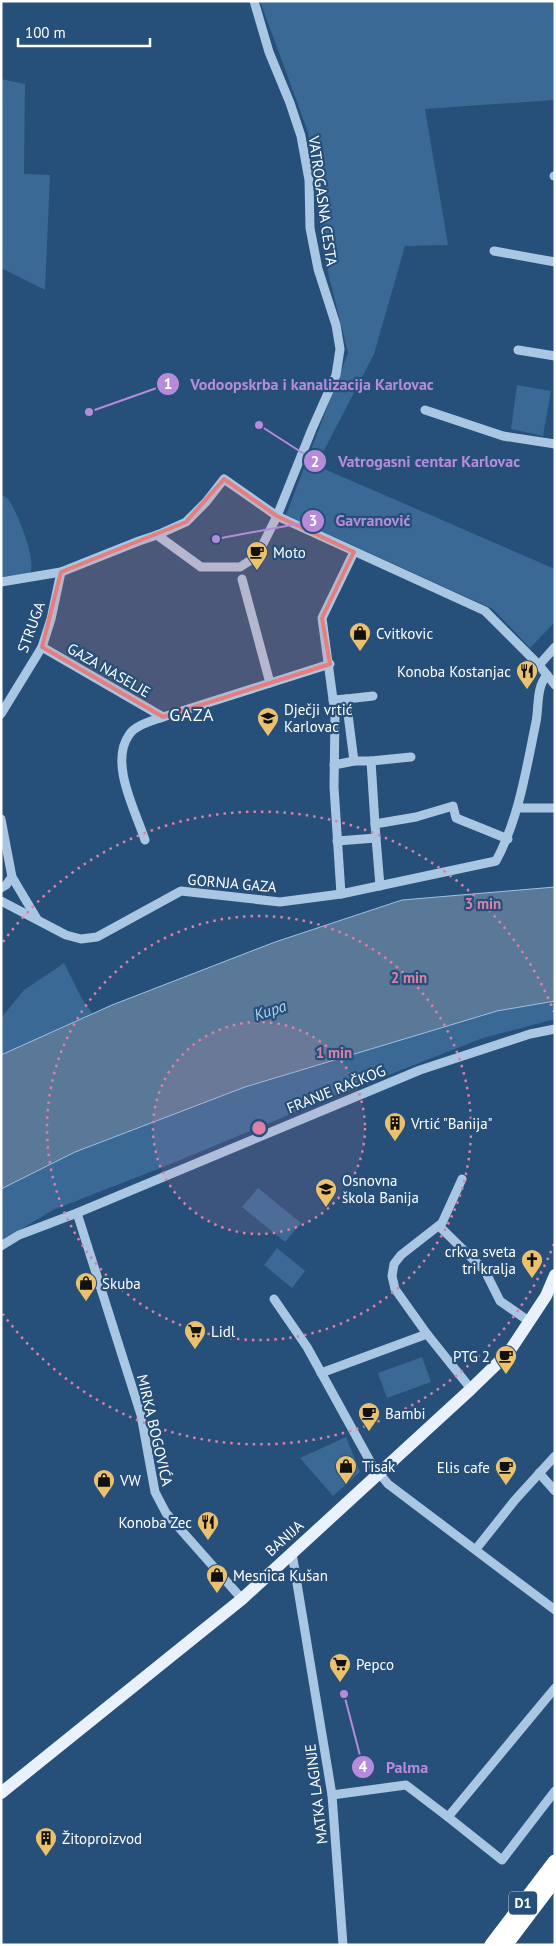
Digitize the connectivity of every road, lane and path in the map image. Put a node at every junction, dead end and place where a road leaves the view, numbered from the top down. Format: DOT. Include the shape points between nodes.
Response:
graph roads {
  1 [pos="254,1"];
  2 [pos="494,251"];
  3 [pos="555,262"];
  4 [pos="518,350"];
  5 [pos="555,356"];
  6 [pos="425,410"];
  7 [pos="555,444"];
  8 [pos="277,516"];
  9 [pos="157,535"];
  10 [pos="354,552"];
  11 [pos="61,572"];
  12 [pos="242,580"];
  13 [pos="1,582"];
  14 [pos="42,647"];
  15 [pos="555,647"];
  16 [pos="330,664"];
  17 [pos="539,665"];
  18 [pos="547,675"];
  19 [pos="270,683"];
  20 [pos="555,685"];
  21 [pos="373,696"];
  22 [pos="346,699"];
  23 [pos="334,700"];
  24 [pos="1,714"];
  25 [pos="163,717"];
  26 [pos="411,757"];
  27 [pos="354,761"];
  28 [pos="371,761"];
  29 [pos="334,765"];
  30 [pos="518,808"];
  31 [pos="555,808"];
  32 [pos="1,819"];
  33 [pos="376,824"];
  34 [pos="376,838"];
  35 [pos="508,839"];
  36 [pos="145,840"];
  37 [pos="337,841"];
  38 [pos="12,877"];
  39 [pos="380,886"];
  40 [pos="1,888"];
  41 [pos="341,894"];
  42 [pos="1,901"];
  43 [pos="37,919"];
  44 [pos="555,1029"];
  45 [pos="462,1179"];
  46 [pos="78,1213"];
  47 [pos="439,1226"];
  48 [pos="1,1246"];
  49 [pos="555,1275"];
  50 [pos="274,1299"];
  51 [pos="530,1322"];
  52 [pos="427,1334"];
  53 [pos="321,1373"];
  54 [pos="471,1389"];
  55 [pos="555,1456"];
  56 [pos="539,1473"];
  57 [pos="379,1474"];
  58 [pos="555,1491"];
  59 [pos="476,1549"];
  60 [pos="292,1553"];
  61 [pos="242,1599"];
  62 [pos="555,1610"];
  63 [pos="555,1688"];
  64 [pos="555,1791"];
  65 [pos="1,1793"];
  66 [pos="332,1795"];
  67 [pos="448,1817"];
  68 [pos="555,1862"];
  69 [pos="555,1879"];
  70 [pos="344,1945"];
  71 [pos="492,1945"];
  72 [pos="505,1945"];
  1 -- 8 [label="street, VATROGASNA CESTA" via="269,52 301,136 309,180 310,228 340,349 336,375"];
  2 -- 3 [label="street"];
  4 -- 5 [label="street"];
  6 -- 7 [label="street" via="503,436"];
  8 -- 9 [label="street" via="224,479 186,522"];
  8 -- 9 [label="street, VATROGASNA CESTA" via="262,546 251,560 240,567 202,567"];
  8 -- 10 [label="street"];
  9 -- 11 [label="street"];
  10 -- 16 [label="street" via="322,618"];
  10 -- 17 [label="street" via="485,611"];
  11 -- 13 [label="street"];
  11 -- 14 [label="street, STRUGA"];
  12 -- 19 [label="street"];
  14 -- 24 [label="street, STRUGA"];
  14 -- 25 [label="street, GAZA NASELJE"];
  15 -- 17 [label="street"];
  16 -- 19 [label="street, GAZA NASELJE"];
  16 -- 23 [label="street"];
  17 -- 18 [label="street"];
  18 -- 20 [label="street"];
  18 -- 30 [label="street" via="542,681"];
  19 -- 25 [label="street, GAZA NASELJE"];
  21 -- 22 [label="street"];
  22 -- 23 [label="street"];
  22 -- 27 [label="street"];
  23 -- 29 [label="street"];
  25 -- 36 [label="street, GAZA NASELJE" via="129,734 122,751 121,772"];
  26 -- 28 [label="street"];
  27 -- 28 [label="street"];
  27 -- 29 [label="street"];
  28 -- 33 [label="street"];
  29 -- 37 [label="street"];
  30 -- 31 [label="street"];
  30 -- 35 [label="street"];
  32 -- 38 [label="street"];
  33 -- 34 [label="street"];
  33 -- 35 [label="street" via="453,806 456,818"];
  34 -- 37 [label="street"];
  34 -- 39 [label="street"];
  35 -- 39 [label="street, GORNJA GAZA" via="496,861"];
  37 -- 41 [label="street"];
  38 -- 40 [label="street"];
  38 -- 43 [label="street"];
  39 -- 41 [label="street, GORNJA GAZA"];
  41 -- 43 [label="street, GORNJA GAZA" via="280,902 181,891 97,937 81,939 66,935"];
  42 -- 43 [label="street"];
  44 -- 46 [label="street, FRANJE RAČKOG" via="420,1070"];
  45 -- 47 [label="street"];
  46 -- 48 [label="street, FRANJE RAČKOG" via="19,1235"];
  46 -- 61 [label="street, MIRKA BOGOVIĆA" via="140,1415 159,1502"];
  47 -- 51 [label="street" via="485,1271 500,1300"];
  47 -- 52 [label="street" via="401,1255 394,1264 392,1276 395,1289"];
  49 -- 51 [label="main road, BANIJA"];
  50 -- 53 [label="street"];
  51 -- 54 [label="main road, BANIJA" via="509,1352"];
  52 -- 53 [label="street"];
  52 -- 54 [label="street"];
  53 -- 57 [label="street"];
  54 -- 57 [label="main road, BANIJA"];
  55 -- 56 [label="street"];
  56 -- 58 [label="street"];
  56 -- 59 [label="street"];
  57 -- 59 [label="street"];
  57 -- 60 [label="main road, BANIJA"];
  59 -- 62 [label="street"];
  60 -- 61 [label="main road, BANIJA"];
  60 -- 66 [label="street, MATKA LAGINJE"];
  61 -- 65 [label="main road, BANIJA"];
  63 -- 67 [label="street"];
  64 -- 67 [label="street" via="502,1860"];
  66 -- 67 [label="street" via="406,1785"];
  66 -- 70 [label="street, MATKA LAGINJE"];
  68 -- 71 [label="highway, D1"];
  69 -- 72 [label="highway, D1"];
}
